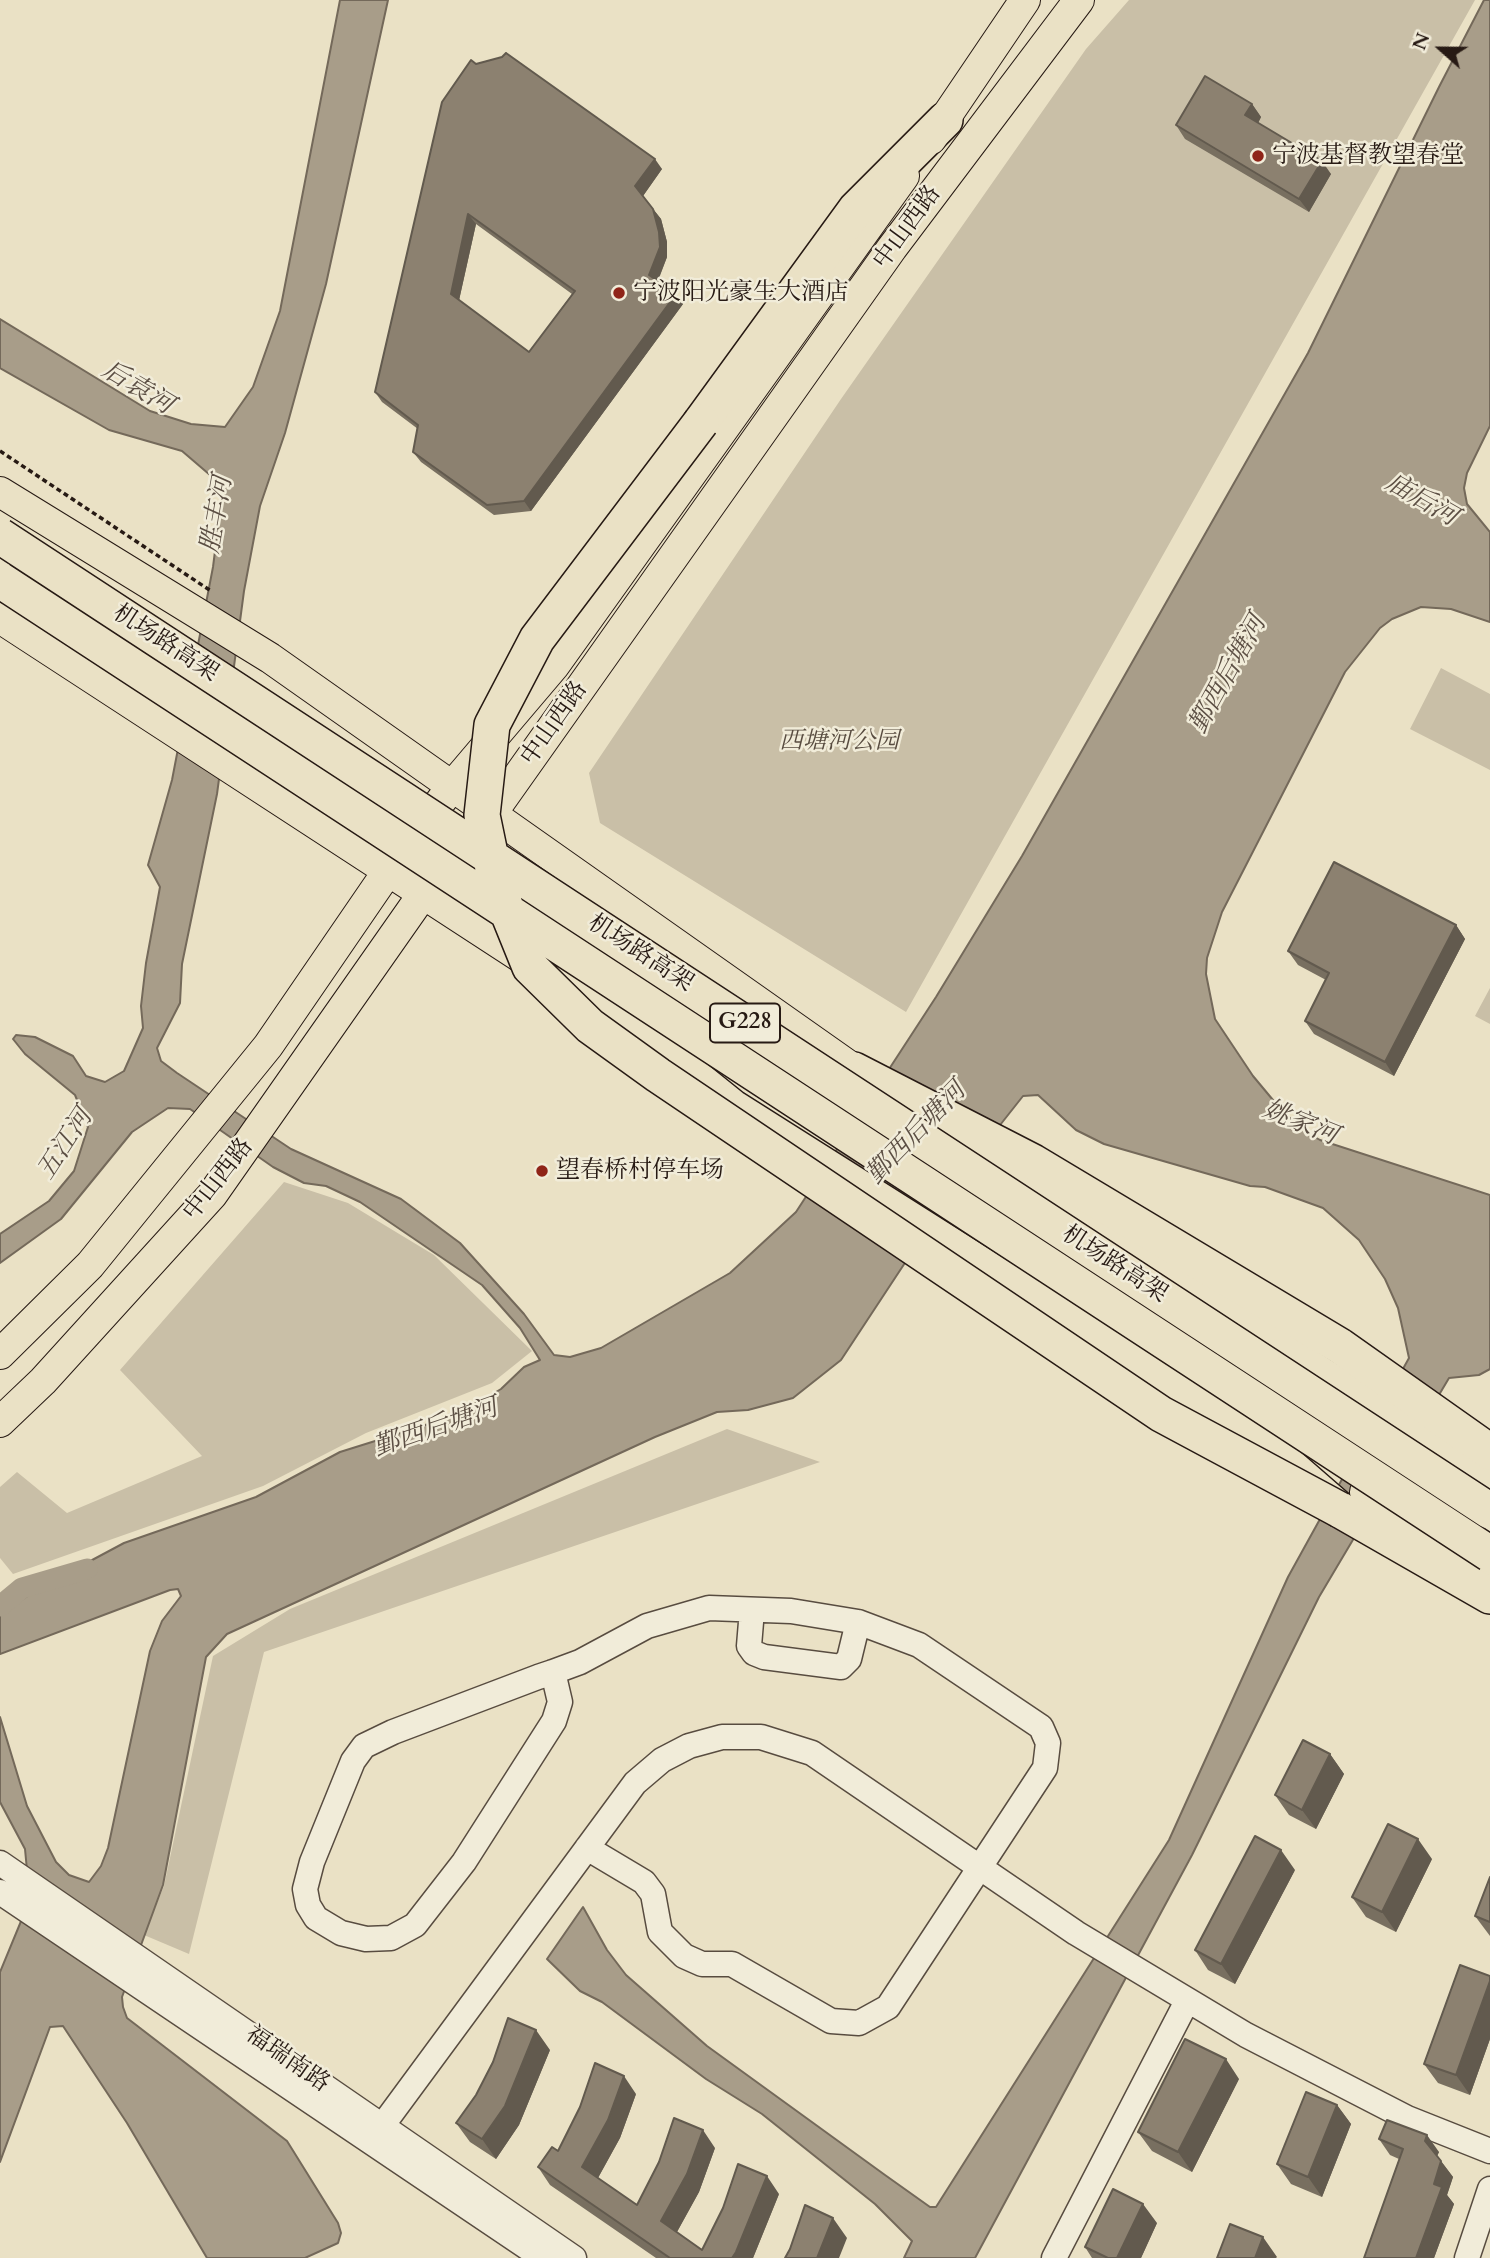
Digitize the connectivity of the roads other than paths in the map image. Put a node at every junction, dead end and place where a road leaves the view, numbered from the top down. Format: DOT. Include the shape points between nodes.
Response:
graph roads {
  1 [pos="1026,0"];
  2 [pos="1079,0"];
  3 [pos="944,120"];
  4 [pos="0,492"];
  5 [pos="0,536"];
  6 [pos="0,580"];
  7 [pos="0,618"];
  8 [pos="453,785"];
  9 [pos="492,813"];
  10 [pos="388,871"];
  11 [pos="423,894"];
  12 [pos="660,1049"];
  13 [pos="850,1067"];
  14 [pos="0,1354"];
  15 [pos="0,1422"];
  16 [pos="1490,1452"];
  17 [pos="1490,1480"];
  18 [pos="1340,1510"];
  19 [pos="1490,1511"];
  20 [pos="1490,1554"];
  21 [pos="1490,1580"];
  22 [pos="1490,1596"];
  23 [pos="752,1610"];
  24 [pos="858,1622"];
  25 [pos="553,1672"];
  26 [pos="587,1848"];
  27 [pos="0,1863"];
  28 [pos="980,1867"];
  29 [pos="0,1892"];
  30 [pos="1187,2001"];
  31 [pos="377,2134"];
  32 [pos="1490,2151"];
  33 [pos="1490,2189"];
  34 [pos="543,2258"];
  35 [pos="574,2258"];
  36 [pos="1054,2258"];
  37 [pos="1467,2258"];
  1 -- 3 [label="main road, 中山西路"];
  2 -- 9 [label="main road, 中山西路" via="892,248"];
  3 -- 8 [label="main road, 中山西路" via="554,666"];
  3 -- 18 [label="highway, bridge" via="856,209 537,639 492,725 482,815 496,883 530,967 590,1026 1161,1414"];
  4 -- 8 [label="main road" via="271,658"];
  5 -- 19 [label="highway, 机场路高架 / G228, bridge"];
  6 -- 20 [label="highway, 机场路高架 / G228, bridge"];
  7 -- 10 [label="main road"];
  8 -- 9 [label="main road"];
  8 -- 10 [label="main road, 中山西路"];
  9 -- 11 [label="main road, 中山西路"];
  9 -- 13 [label="main road"];
  10 -- 11 [label="main road"];
  10 -- 14 [label="main road, 中山西路" via="268,1046 90,1265"];
  11 -- 12 [label="main road"];
  11 -- 15 [label="main road, 中山西路" via="212,1195"];
  12 -- 18 [label="highway, bridge" via="732,1107 1263,1443"];
  12 -- 21 [label="main road" via="1169,1362 1318,1458"];
  13 -- 16 [label="highway" via="1033,1162 1328,1339"];
  13 -- 17 [label="main road"];
  18 -- 22 [label="highway"];
  23 -- 24 [label="street"];
  23 -- 24 [label="street" via="749,1647 754,1653 841,1667 849,1659"];
  23 -- 25 [label="street" via="709,1608 647,1626"];
  24 -- 28 [label="street" via="919,1646 1041,1727 1048,1743 1045,1768"];
  25 -- 25 [label="street" via="364,1746 353,1760 312,1862 305,1889 316,1918 341,1933 366,1939 391,1938 415,1924 464,1862 554,1721 560,1702"];
  26 -- 28 [label="street" via="635,1783 662,1760 722,1737 761,1737 812,1753"];
  26 -- 28 [label="street" via="644,1882 653,1894 660,1931 684,1956 702,1964 732,1964 831,2021 859,2023 888,2007"];
  26 -- 31 [label="street"];
  27 -- 31 [label="street, 福瑞南路" via="145,1960"];
  28 -- 30 [label="street"];
  29 -- 31 [label="street, 福瑞南路"];
  30 -- 32 [label="street" via="1407,2118"];
  30 -- 36 [label="street"];
  31 -- 34 [label="street, 福瑞南路"];
  31 -- 35 [label="street, 福瑞南路"];
  33 -- 37 [label="street"];
}
